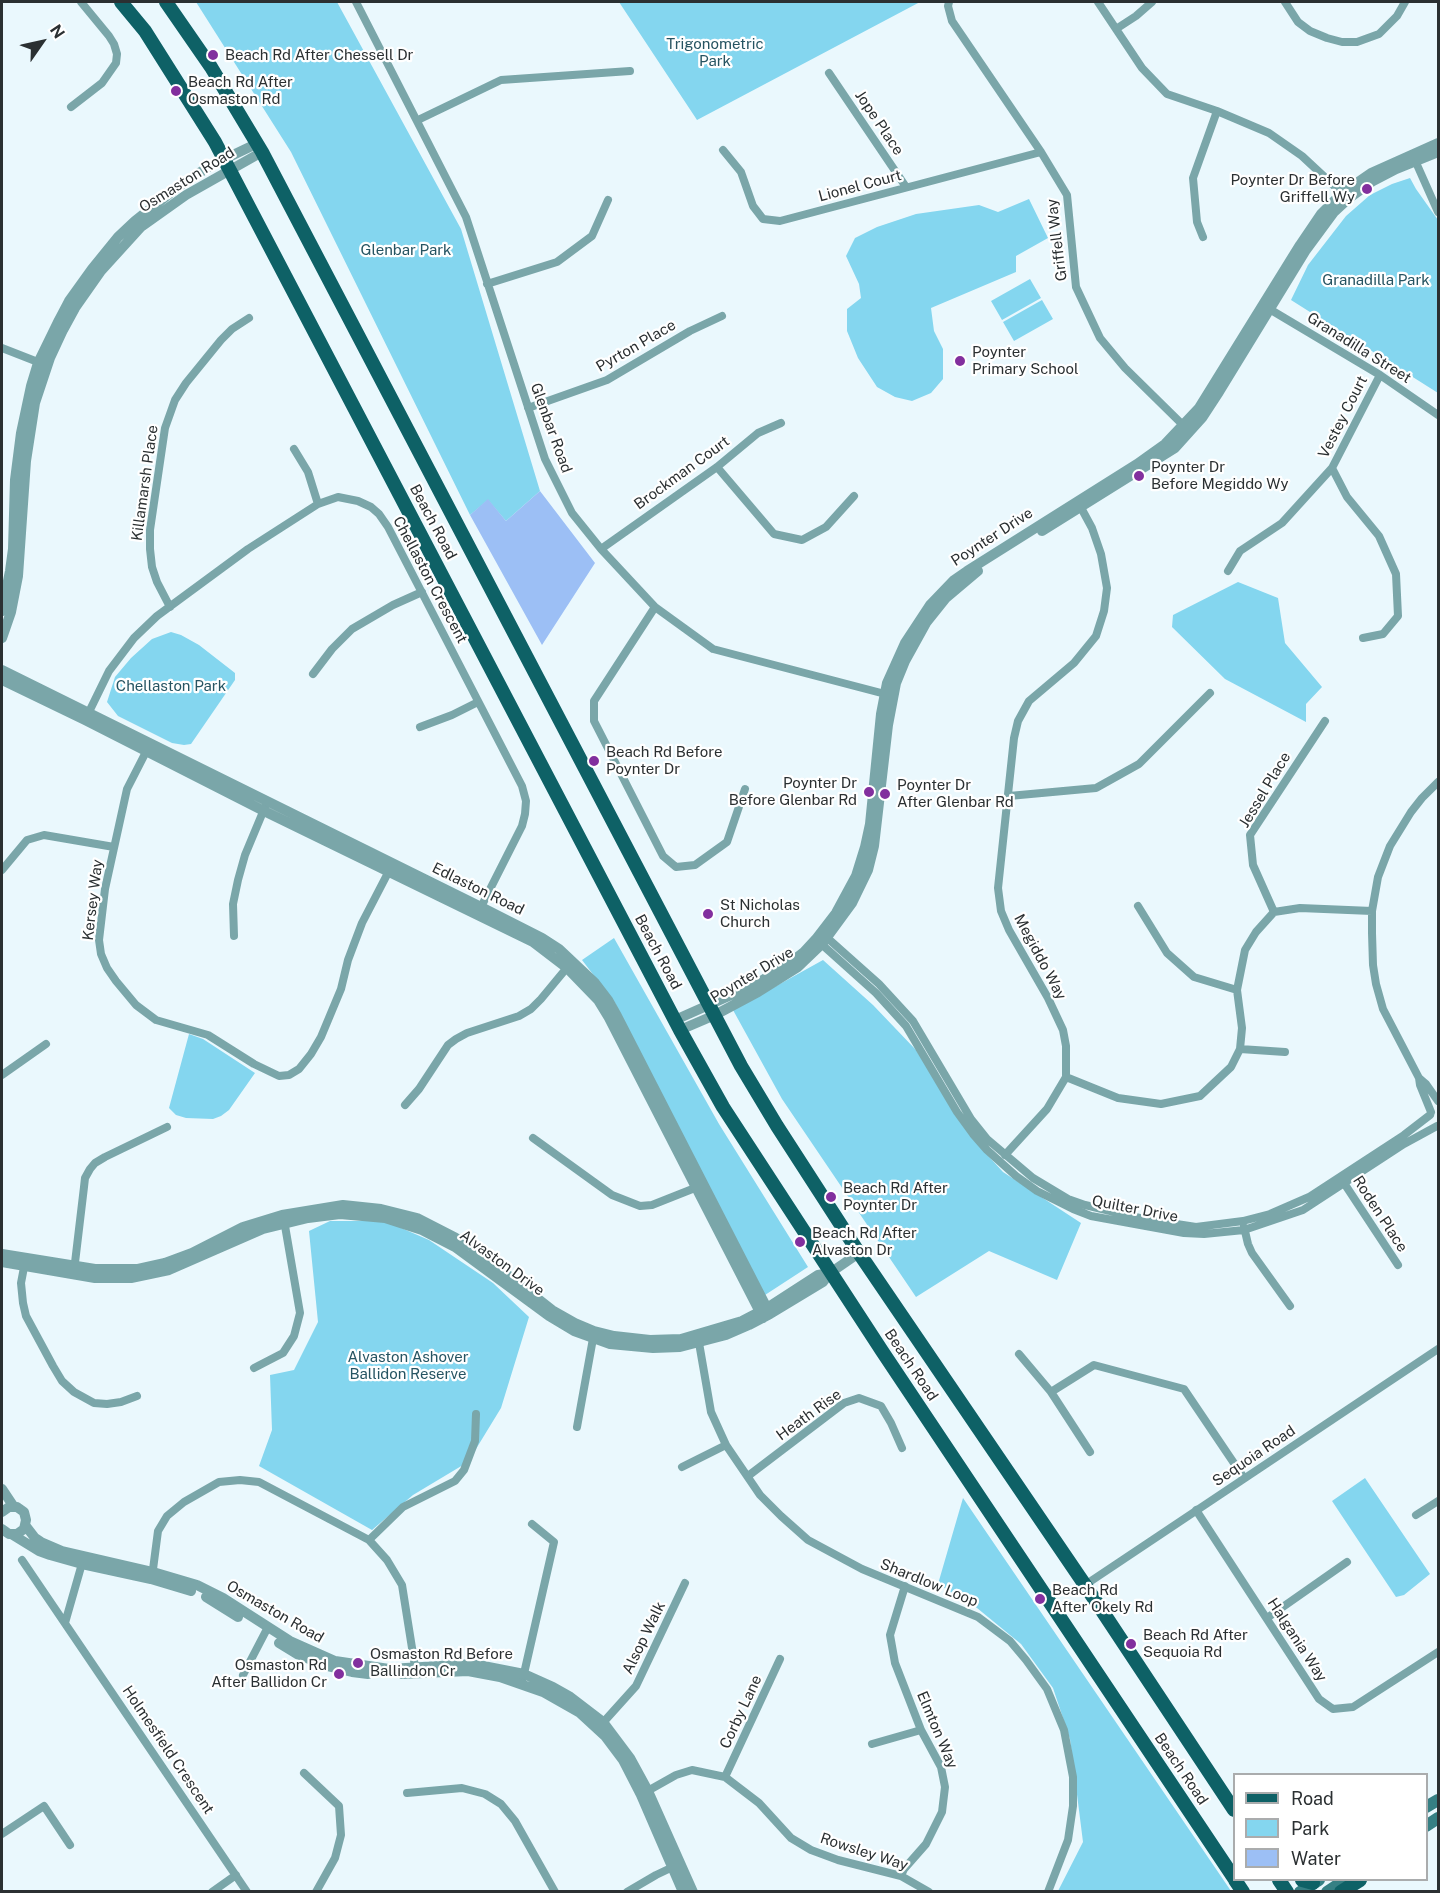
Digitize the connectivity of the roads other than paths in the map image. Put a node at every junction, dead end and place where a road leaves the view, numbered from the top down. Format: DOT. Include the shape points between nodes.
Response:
graph roads {
  1 [pos="81,2"];
  2 [pos="121,2"];
  3 [pos="166,2"];
  4 [pos="357,2"];
  5 [pos="949,2"];
  6 [pos="1098,2"];
  7 [pos="1152,2"];
  8 [pos="1284,2"];
  9 [pos="1405,2"];
  10 [pos="1116,29"];
  11 [pos="630,71"];
  12 [pos="829,73"];
  13 [pos="71,107"];
  14 [pos="1217,111"];
  15 [pos="418,120"];
  16 [pos="1438,143"];
  17 [pos="259,148"];
  18 [pos="723,150"];
  19 [pos="1041,152"];
  20 [pos="1438,152"];
  21 [pos="1414,157"];
  22 [pos="227,164"];
  23 [pos="906,187"];
  24 [pos="1345,196"];
  25 [pos="608,200"];
  26 [pos="1438,212"];
  27 [pos="1203,237"];
  28 [pos="487,284"];
  29 [pos="1267,307"];
  30 [pos="723,316"];
  31 [pos="249,318"];
  32 [pos="2,348"];
  33 [pos="43,364"];
  34 [pos="1380,375"];
  35 [pos="528,408"];
  36 [pos="1438,415"];
  37 [pos="781,423"];
  38 [pos="1187,429"];
  39 [pos="294,449"];
  40 [pos="717,467"];
  41 [pos="1332,468"];
  42 [pos="854,496"];
  43 [pos="318,504"];
  44 [pos="1079,504"];
  45 [pos="601,549"];
  46 [pos="1228,571"];
  47 [pos="422,592"];
  48 [pos="170,607"];
  49 [pos="655,607"];
  50 [pos="2,611"];
  51 [pos="2,638"];
  52 [pos="1363,638"];
  53 [pos="2,670"];
  54 [pos="314,674"];
  55 [pos="2,680"];
  56 [pos="1210,693"];
  57 [pos="889,695"];
  58 [pos="478,702"];
  59 [pos="87,716"];
  60 [pos="1325,721"];
  61 [pos="420,727"];
  62 [pos="148,748"];
  63 [pos="1438,782"];
  64 [pos="745,789"];
  65 [pos="1009,796"];
  66 [pos="266,807"];
  67 [pos="114,847"];
  68 [pos="391,868"];
  69 [pos="2,870"];
  70 [pos="1138,906"];
  71 [pos="479,911"];
  72 [pos="1372,911"];
  73 [pos="1274,912"];
  74 [pos="234,936"];
  75 [pos="822,939"];
  76 [pos="570,964"];
  77 [pos="1237,990"];
  78 [pos="712,1010"];
  79 [pos="677,1025"];
  80 [pos="46,1044"];
  81 [pos="1240,1049"];
  82 [pos="1285,1052"];
  83 [pos="2,1075"];
  84 [pos="1066,1077"];
  85 [pos="1419,1078"];
  86 [pos="1438,1101"];
  87 [pos="405,1105"];
  88 [pos="1433,1111"];
  89 [pos="1438,1126"];
  90 [pos="167,1127"];
  91 [pos="533,1138"];
  92 [pos="1005,1155"];
  93 [pos="1342,1180"];
  94 [pos="699,1186"];
  95 [pos="284,1219"];
  96 [pos="1244,1225"];
  97 [pos="859,1252"];
  98 [pos="2,1254"];
  99 [pos="25,1261"];
  100 [pos="2,1262"];
  101 [pos="1398,1265"];
  102 [pos="74,1269"];
  103 [pos="830,1273"];
  104 [pos="1290,1306"];
  105 [pos="765,1313"];
  106 [pos="593,1335"];
  107 [pos="698,1338"];
  108 [pos="1438,1349"];
  109 [pos="1019,1354"];
  110 [pos="254,1368"];
  111 [pos="1051,1392"];
  112 [pos="137,1396"];
  113 [pos="476,1414"];
  114 [pos="577,1427"];
  115 [pos="726,1445"];
  116 [pos="902,1448"];
  117 [pos="1090,1452"];
  118 [pos="682,1467"];
  119 [pos="748,1476"];
  120 [pos="1244,1478"];
  121 [pos="2,1489"];
  122 [pos="1438,1501"];
  123 [pos="14,1507"];
  124 [pos="1196,1510"];
  125 [pos="2,1512"];
  126 [pos="1416,1515"];
  127 [pos="532,1524"];
  128 [pos="26,1525"];
  129 [pos="6,1534"];
  130 [pos="369,1540"];
  131 [pos="22,1560"];
  132 [pos="83,1560"];
  133 [pos="1347,1562"];
  134 [pos="152,1575"];
  135 [pos="685,1583"];
  136 [pos="1085,1585"];
  137 [pos="904,1586"];
  138 [pos="1267,1618"];
  139 [pos="66,1623"];
  140 [pos="266,1630"];
  141 [pos="1438,1652"];
  142 [pos="780,1659"];
  143 [pos="415,1670"];
  144 [pos="243,1675"];
  145 [pos="523,1679"];
  146 [pos="601,1725"];
  147 [pos="921,1730"];
  148 [pos="872,1744"];
  149 [pos="304,1773"];
  150 [pos="725,1777"];
  151 [pos="407,1793"];
  152 [pos="645,1793"];
  153 [pos="1233,1808"];
  154 [pos="2,1834"];
  155 [pos="70,1845"];
  156 [pos="676,1866"];
  157 [pos="236,1875"];
  158 [pos="901,1876"];
  159 [pos="1233,1876"];
  160 [pos="1311,1881"];
  161 [pos="1344,1881"];
  162 [pos="1358,1881"];
  163 [pos="212,1892"];
  164 [pos="248,1892"];
  165 [pos="316,1892"];
  166 [pos="555,1892"];
  167 [pos="627,1892"];
  168 [pos="683,1892"];
  169 [pos="693,1892"];
  170 [pos="929,1892"];
  171 [pos="1048,1892"];
  172 [pos="1299,1892"];
  173 [pos="1327,1892"];
  174 [pos="1341,1892"];
  1 -- 13 [label="street" via="109,36 117,54 116,63 102,83"];
  2 -- 22 [label="main road, Beach Road" via="145,31"];
  3 -- 17 [label="main road, Beach Road" via="211,67"];
  4 -- 15 [label="street, Glenbar Road"];
  5 -- 19 [label="street, Griffell Way" via="952,21"];
  6 -- 10 [label="street"];
  7 -- 10 [label="street"];
  8 -- 9 [label="street" via="1310,31 1342,42 1357,42 1379,34"];
  10 -- 14 [label="street" via="1142,68 1167,94"];
  11 -- 15 [label="street" via="501,80"];
  12 -- 23 [label="street, Jope Place"];
  14 -- 24 [label="street" via="1269,133 1302,156"];
  14 -- 27 [label="street" via="1193,178 1197,222"];
  15 -- 28 [label="street, Glenbar Road" via="466,217"];
  16 -- 21 [label="street, Poynter Drive"];
  17 -- 22 [label="street, Osmaston Road"];
  17 -- 78 [label="main road, Beach Road"];
  18 -- 23 [label="street, Lionel Court" via="741,172 753,206 763,219 780,221"];
  19 -- 23 [label="street, Lionel Court"];
  19 -- 38 [label="street, Griffell Way" via="1067,195 1076,288 1100,338"];
  20 -- 21 [label="street, Poynter Drive"];
  21 -- 24 [label="street, Poynter Drive"];
  21 -- 26 [label="street"];
  22 -- 33 [label="street, Osmaston Road" via="141,226 128,240 75,308"];
  22 -- 79 [label="main road, Beach Road"];
  24 -- 29 [label="street, Poynter Drive"];
  25 -- 28 [label="street" via="592,236 557,262"];
  28 -- 35 [label="street, Glenbar Road"];
  29 -- 34 [label="street, Granadilla Street"];
  29 -- 38 [label="street, Poynter Drive" via="1202,418"];
  30 -- 35 [label="street, Pyrton Place" via="607,380"];
  31 -- 48 [label="street, Killamarsh Place" via="232,329 192,375 175,400 165,428 150,549 157,582"];
  32 -- 33 [label="street"];
  33 -- 50 [label="street, Osmaston Road" via="31,386 18,451 13,549"];
  33 -- 51 [label="street, Osmaston Road" via="28,440 18,576"];
  34 -- 36 [label="street, Granadilla Street"];
  34 -- 41 [label="street, Vestey Court"];
  35 -- 45 [label="street, Glenbar Road" via="545,459 572,513"];
  37 -- 40 [label="street, Brockman Court" via="758,433"];
  38 -- 44 [label="street, Poynter Drive" via="1174,448"];
  39 -- 43 [label="street" via="308,472"];
  40 -- 42 [label="street" via="774,534 802,540 826,527"];
  40 -- 45 [label="street, Brockman Court"];
  41 -- 46 [label="street, Vestey Court" via="1282,523 1240,551"];
  41 -- 52 [label="street" via="1347,497 1379,536 1396,574 1398,616 1383,634"];
  43 -- 47 [label="street, Chellaston Crescent" via="339,497 371,507 388,527"];
  43 -- 48 [label="street, Chellaston Crescent" via="248,549"];
  44 -- 57 [label="street, Poynter Drive" via="985,566 946,598 915,641"];
  44 -- 65 [label="street, Megiddo Way" via="1101,554 1107,588 1104,611 1089,645 1029,701 1018,721"];
  45 -- 49 [label="street, Glenbar Road"];
  47 -- 54 [label="street" via="352,629"];
  47 -- 58 [label="street, Chellaston Crescent"];
  48 -- 59 [label="street, Chellaston Crescent" via="123,652"];
  49 -- 57 [label="street, Glenbar Road" via="713,649"];
  49 -- 64 [label="street" via="594,700 594,721 663,856 676,867 694,865 727,842"];
  53 -- 59 [label="street, Edlaston Road"];
  55 -- 59 [label="street, Edlaston Road"];
  56 -- 65 [label="street" via="1139,764 1096,788"];
  57 -- 75 [label="street, Poynter Drive" via="872,854 852,903"];
  58 -- 61 [label="street"];
  58 -- 71 [label="street, Chellaston Crescent" via="526,801 522,826"];
  59 -- 62 [label="street, Edlaston Road"];
  60 -- 73 [label="street, Jessel Place" via="1250,835 1253,865"];
  62 -- 66 [label="street, Edlaston Road"];
  62 -- 67 [label="street, Kersey Way" via="128,789"];
  63 -- 72 [label="street" via="1411,812 1390,846 1378,877"];
  65 -- 84 [label="street, Megiddo Way" via="998,888 1001,911 1063,1030"];
  66 -- 68 [label="street, Edlaston Road"];
  66 -- 74 [label="street" via="238,880 233,904"];
  67 -- 68 [label="street, Kersey Way" via="99,940 101,954 116,981 136,1005 156,1020 208,1035 279,1076 299,1069 321,1037 362,923"];
  67 -- 69 [label="street" via="44,835 27,840"];
  68 -- 71 [label="street, Edlaston Road"];
  70 -- 77 [label="street" via="1167,953 1194,977"];
  71 -- 76 [label="street, Edlaston Road"];
  72 -- 73 [label="street" via="1300,908"];
  72 -- 85 [label="street" via="1373,965 1383,1009"];
  73 -- 77 [label="street" via="1245,950"];
  75 -- 78 [label="street, Poynter Drive" via="775,973"];
  75 -- 92 [label="street, Quilter Drive" via="879,984 913,1021 971,1119"];
  75 -- 96 [label="street, Quilter Drive" via="906,1026 973,1134 1037,1191 1091,1216 1141,1225 1194,1233"];
  76 -- 87 [label="street" via="531,1009 448,1045"];
  76 -- 94 [label="street, Edlaston Road" via="609,1018"];
  77 -- 81 [label="street" via="1242,1028"];
  78 -- 79 [label="street, Poynter Drive"];
  78 -- 97 [label="main road, Beach Road" via="771,1116"];
  79 -- 103 [label="main road, Beach Road" via="723,1107"];
  80 -- 83 [label="street"];
  81 -- 82 [label="street"];
  81 -- 84 [label="street" via="1231,1067 1200,1096 1161,1104 1118,1098"];
  84 -- 92 [label="street" via="1047,1109"];
  85 -- 86 [label="street"];
  85 -- 88 [label="street"];
  88 -- 89 [label="street" via="1432,1121"];
  88 -- 93 [label="street, Quilter Drive"];
  89 -- 93 [label="street, Quilter Drive"];
  90 -- 102 [label="street" via="105,1157 90,1169 84,1187"];
  91 -- 94 [label="street" via="612,1195 640,1206"];
  92 -- 96 [label="street, Quilter Drive" via="1033,1178 1085,1205 1196,1227"];
  93 -- 96 [label="street, Quilter Drive"];
  93 -- 101 [label="street, Roden Place"];
  94 -- 105 [label="street, Edlaston Road"];
  95 -- 102 [label="street, Alvaston Drive" via="187,1263 150,1275 113,1279"];
  95 -- 106 [label="street, Alvaston Drive" via="362,1215 422,1230 461,1250 574,1332"];
  95 -- 110 [label="street" via="300,1313 294,1336 283,1353"];
  96 -- 104 [label="street" via="1252,1253"];
  97 -- 103 [label="street, Alvaston Drive"];
  97 -- 136 [label="main road, Beach Road"];
  98 -- 99 [label="street, Alvaston Drive"];
  99 -- 100 [label="street, Alvaston Drive"];
  99 -- 102 [label="street, Alvaston Drive"];
  99 -- 112 [label="street" via="21,1283 26,1316 63,1381 94,1402 108,1404"];
  103 -- 105 [label="street, Alvaston Drive" via="823,1282"];
  103 -- 159 [label="main road, Beach Road"];
  105 -- 107 [label="street, Alvaston Drive" via="726,1335"];
  106 -- 107 [label="street, Alvaston Drive" via="610,1344 653,1348 680,1347"];
  106 -- 114 [label="street"];
  107 -- 115 [label="street, Shardlow Loop" via="711,1412"];
  108 -- 120 [label="street, Sequoia Road"];
  109 -- 111 [label="street"];
  111 -- 117 [label="street"];
  111 -- 120 [label="street" via="1094,1365 1184,1389"];
  113 -- 130 [label="street" via="475,1441 464,1470 455,1481 403,1507"];
  115 -- 118 [label="street"];
  115 -- 119 [label="street, Shardlow Loop"];
  116 -- 119 [label="street, Heath Rise" via="881,1407 859,1398 844,1403"];
  119 -- 137 [label="street, Shardlow Loop" via="760,1495 808,1540"];
  120 -- 124 [label="street, Sequoia Road"];
  121 -- 123 [label="street"];
  122 -- 126 [label="street"];
  123 -- 125 [label="street"];
  123 -- 128 [label="street, Osmaston Road" via="24,1512"];
  124 -- 136 [label="street, Sequoia Road"];
  124 -- 138 [label="street, Halgania Way"];
  127 -- 145 [label="street" via="554,1542"];
  128 -- 129 [label="street" via="21,1532"];
  128 -- 132 [label="street, Osmaston Road" via="41,1542"];
  129 -- 132 [label="street, Osmaston Road" via="39,1551"];
  130 -- 134 [label="street" via="259,1482 219,1482 166,1516 158,1532"];
  130 -- 143 [label="street" via="402,1585"];
  131 -- 139 [label="street, Holmesfield Crescent"];
  132 -- 134 [label="street, Osmaston Road"];
  132 -- 139 [label="street"];
  133 -- 138 [label="street"];
  134 -- 140 [label="street, Osmaston Road" via="207,1597"];
  135 -- 146 [label="street, Alsop Walk" via="636,1686"];
  136 -- 153 [label="main road, Beach Road"];
  137 -- 147 [label="street, Elmton Way" via="891,1635 895,1664"];
  137 -- 171 [label="street, Shardlow Loop" via="978,1617 1010,1641 1047,1689 1069,1749 1073,1777 1068,1840"];
  138 -- 141 [label="street, Halgania Way" via="1319,1699 1333,1709 1353,1707"];
  139 -- 157 [label="street, Holmesfield Crescent"];
  140 -- 143 [label="street, Osmaston Road" via="297,1654 340,1670 368,1674"];
  140 -- 144 [label="street"];
  142 -- 150 [label="street, Corby Lane"];
  143 -- 145 [label="street, Osmaston Road" via="468,1671"];
  145 -- 146 [label="street, Osmaston Road"];
  146 -- 152 [label="street, Osmaston Road"];
  147 -- 148 [label="street"];
  147 -- 158 [label="street, Elmton Way" via="941,1767 945,1787 942,1812 926,1844"];
  149 -- 165 [label="street" via="339,1806 341,1835"];
  150 -- 152 [label="street, Rowsley Way" via="692,1770"];
  150 -- 158 [label="street, Rowsley Way" via="759,1803 791,1838 812,1850"];
  151 -- 166 [label="street" via="462,1788 485,1794 501,1804 515,1821"];
  152 -- 156 [label="street, Osmaston Road"];
  154 -- 155 [label="street" via="44,1806"];
  156 -- 167 [label="street"];
  156 -- 168 [label="street, Osmaston Road"];
  156 -- 169 [label="street, Osmaston Road"];
  157 -- 163 [label="street"];
  157 -- 164 [label="street, Holmesfield Crescent"];
  158 -- 170 [label="street, Rowsley Way"];
  160 -- 172 [label="main road"];
  161 -- 173 [label="main road"];
  162 -- 174 [label="main road"];
}
